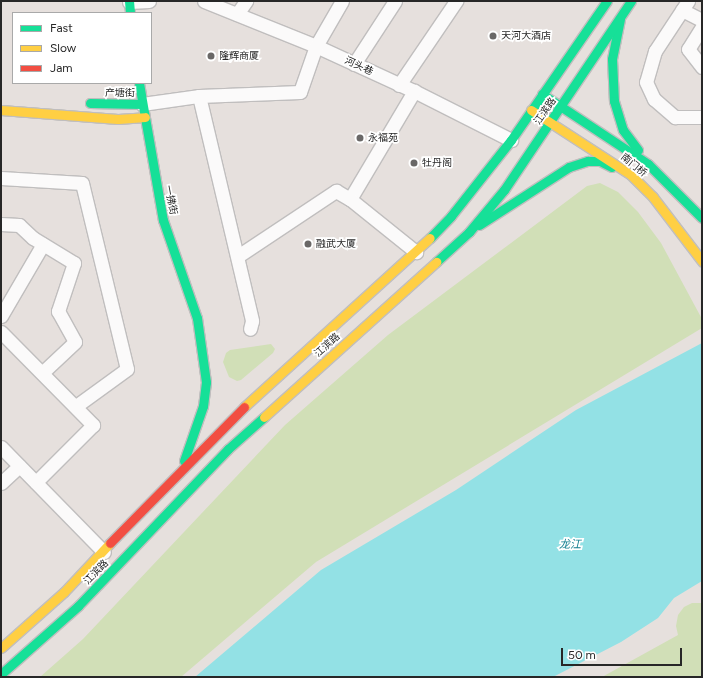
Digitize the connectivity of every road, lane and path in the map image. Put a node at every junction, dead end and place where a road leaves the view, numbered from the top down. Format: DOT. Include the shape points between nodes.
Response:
graph roads {
  1 [pos="149,1"];
  2 [pos="204,1"];
  3 [pos="246,1"];
  4 [pos="342,1"];
  5 [pos="395,1"];
  6 [pos="456,1"];
  7 [pos="631,1"];
  8 [pos="602,3"];
  9 [pos="129,5"];
  10 [pos="685,6"];
  11 [pos="237,14"];
  12 [pos="620,17"];
  13 [pos="702,20"];
  14 [pos="702,28"];
  15 [pos="316,46"];
  16 [pos="354,64"];
  17 [pos="702,67"];
  18 [pos="139,84"];
  19 [pos="399,85"];
  20 [pos="414,91"];
  21 [pos="542,94"];
  22 [pos="199,96"];
  23 [pos="76,102"];
  24 [pos="142,104"];
  25 [pos="561,106"];
  26 [pos="1,110"];
  27 [pos="531,110"];
  28 [pos="145,117"];
  29 [pos="702,117"];
  30 [pos="551,121"];
  31 [pos="511,140"];
  32 [pos="648,164"];
  33 [pos="631,175"];
  34 [pos="1,178"];
  35 [pos="350,199"];
  36 [pos="702,218"];
  37 [pos="1,224"];
  38 [pos="469,232"];
  39 [pos="43,244"];
  40 [pos="416,252"];
  41 [pos="238,256"];
  42 [pos="702,262"];
  43 [pos="1,316"];
  44 [pos="250,329"];
  45 [pos="1,332"];
  46 [pos="42,373"];
  47 [pos="76,406"];
  48 [pos="1,447"];
  49 [pos="19,466"];
  50 [pos="182,467"];
  51 [pos="36,482"];
  52 [pos="1,483"];
  53 [pos="104,552"];
  54 [pos="1,648"];
  55 [pos="1,674"];
  1 -- 9 [label="street"];
  2 -- 11 [label="street, 河头巷"];
  3 -- 11 [label="street"];
  4 -- 15 [label="street"];
  5 -- 16 [label="street"];
  6 -- 19 [label="street"];
  7 -- 12 [label="main road, 江滨路"];
  8 -- 21 [label="main road, 江滨路"];
  10 -- 13 [label="street"];
  10 -- 29 [label="street" via="655,51 646,82 654,99 674,117"];
  11 -- 15 [label="street, 河头巷"];
  12 -- 25 [label="main road, 江滨路"];
  12 -- 32 [label="main road" via="612,59 614,101 623,130"];
  14 -- 17 [label="street" via="688,49"];
  15 -- 16 [label="street, 河头巷"];
  15 -- 22 [label="street" via="300,92"];
  16 -- 19 [label="street, 河头巷"];
  18 -- 24 [label="main road, 一拂街"];
  19 -- 20 [label="street, 河头巷"];
  20 -- 31 [label="street, 河头巷"];
  20 -- 35 [label="street"];
  21 -- 25 [label="main road, 南门桥"];
  21 -- 27 [label="main road, 江滨路"];
  22 -- 24 [label="street"];
  22 -- 41 [label="street"];
  23 -- 24 [label="main road, 产塘街"];
  24 -- 28 [label="main road, 一拂街"];
  25 -- 30 [label="main road, 江滨路"];
  25 -- 32 [label="main road, 南门桥"];
  26 -- 28 [label="main road" via="118,119"];
  27 -- 30 [label="main road, 南门桥"];
  27 -- 31 [label="main road, 江滨路"];
  28 -- 50 [label="main road, 一拂街" via="163,220 197,318 206,382 203,406"];
  30 -- 33 [label="main road, 南门桥"];
  30 -- 38 [label="main road, 江滨路" via="504,190"];
  31 -- 40 [label="main road, 江滨路" via="451,216"];
  32 -- 36 [label="main road, 南门桥"];
  33 -- 38 [label="main road" via="600,161 588,161 569,167"];
  33 -- 42 [label="main road, 南门桥" via="653,197"];
  34 -- 47 [label="street" via="82,183 126,369"];
  35 -- 40 [label="street"];
  35 -- 41 [label="street" via="336,190"];
  37 -- 39 [label="street" via="18,225"];
  38 -- 55 [label="main road, 江滨路" via="431,269 228,449 78,606"];
  39 -- 43 [label="street"];
  39 -- 46 [label="street" via="74,263 58,311 74,342"];
  40 -- 50 [label="main road, 江滨路" via="223,425"];
  41 -- 44 [label="street" via="252,321"];
  45 -- 46 [label="street"];
  46 -- 47 [label="street"];
  47 -- 51 [label="street" via="94,425"];
  48 -- 49 [label="street"];
  49 -- 51 [label="street"];
  49 -- 52 [label="street"];
  50 -- 53 [label="main road, 江滨路"];
  51 -- 53 [label="street"];
  53 -- 54 [label="main road, 江滨路"];
}
